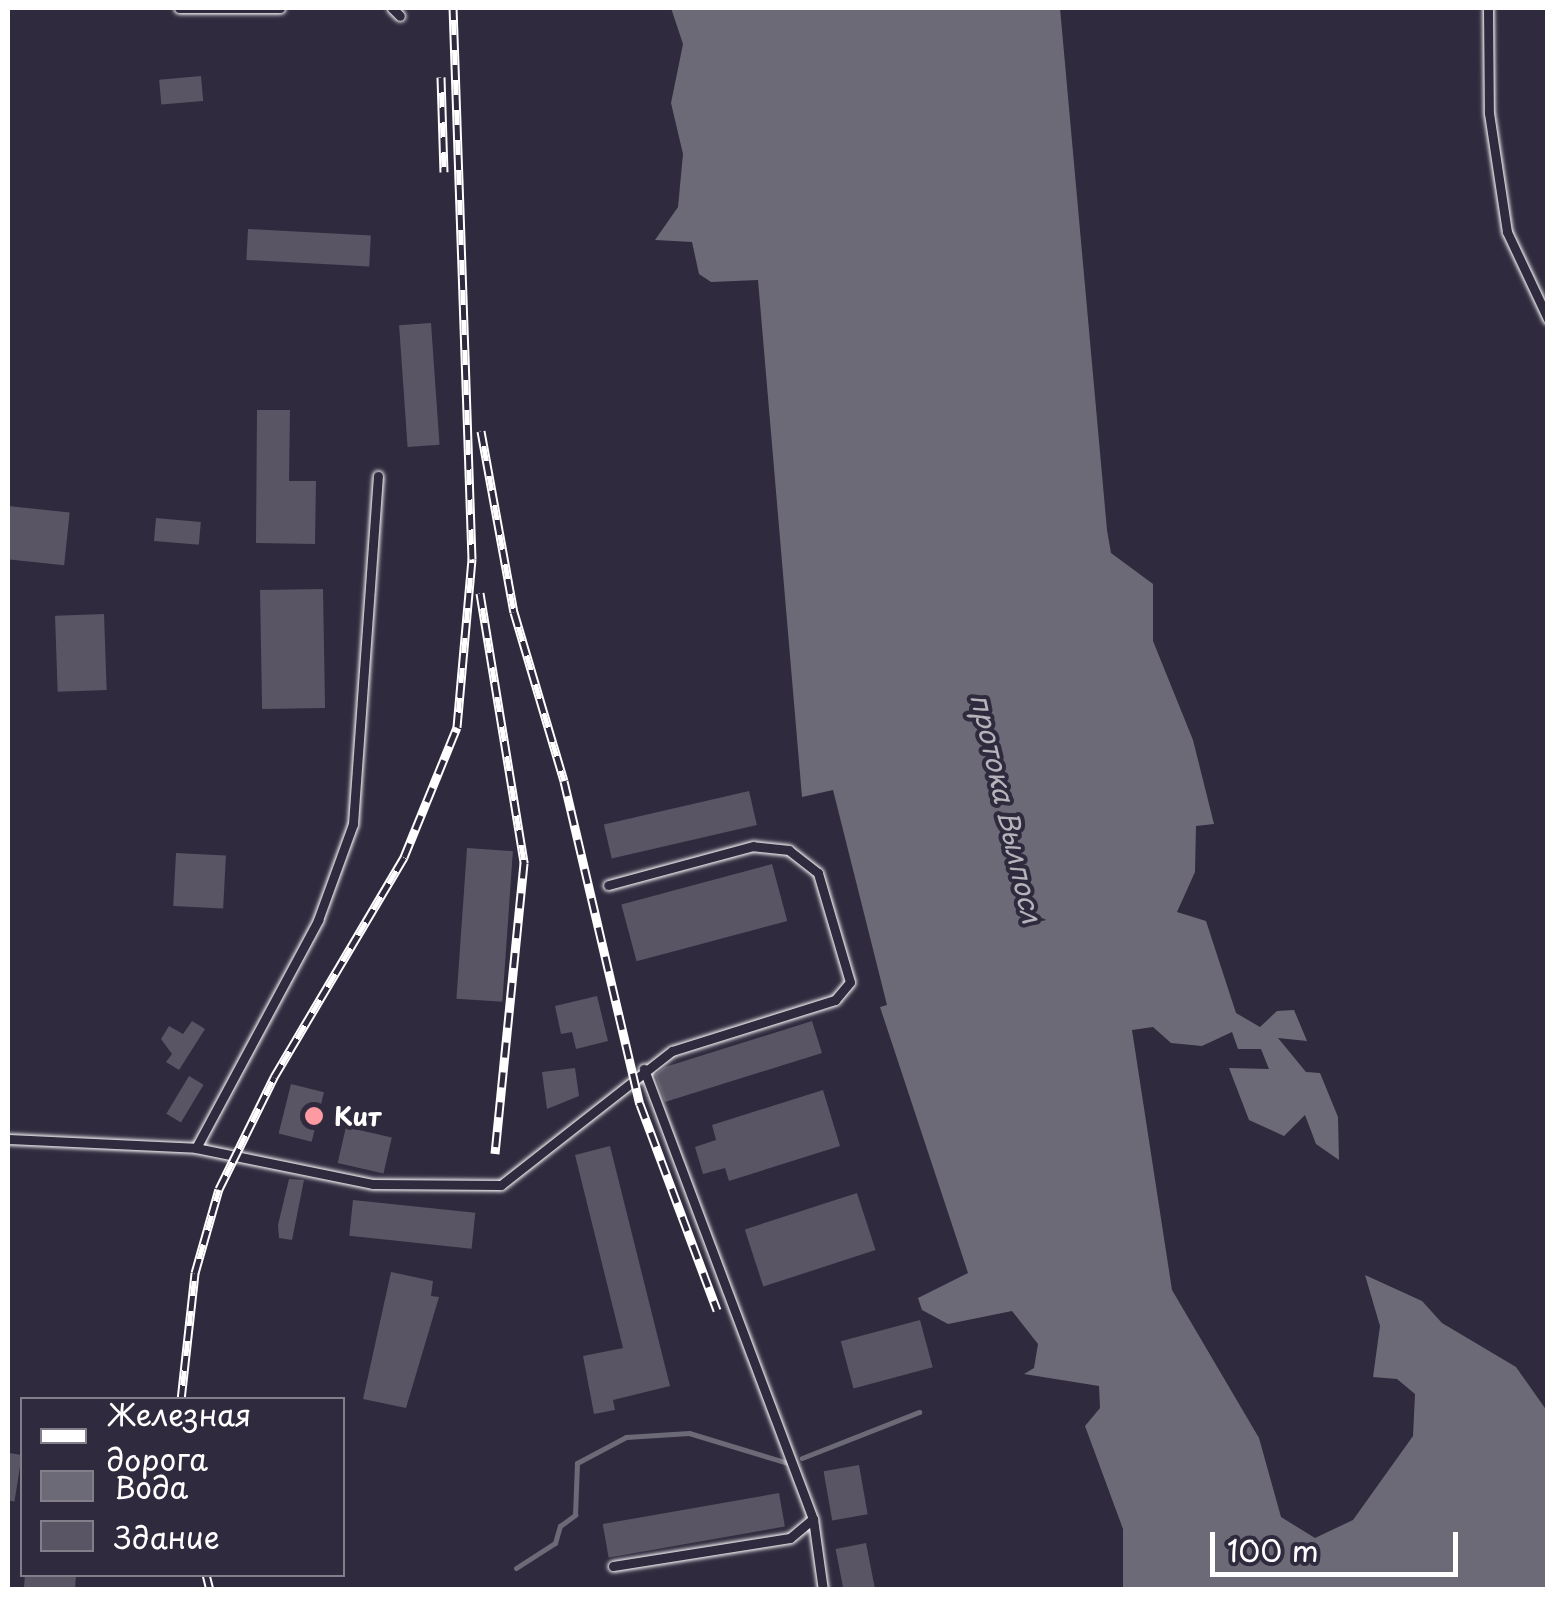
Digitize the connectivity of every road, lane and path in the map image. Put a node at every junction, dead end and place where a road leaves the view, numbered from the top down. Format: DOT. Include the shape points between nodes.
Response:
graph roads {
  1 [pos="179,8"];
  2 [pos="280,8"];
  3 [pos="392,8"];
  4 [pos="1488,8"];
  5 [pos="400,16"];
  6 [pos="1548,319"];
  7 [pos="378,476"];
  8 [pos="608,885"];
  9 [pos="644,1069"];
  10 [pos="8,1139"];
  11 [pos="196,1148"];
  12 [pos="814,1519"];
  13 [pos="614,1566"];
  14 [pos="823,1590"];
  1 -- 2 [label="lane"];
  3 -- 5 [label="lane"];
  4 -- 6 [label="lane" via="1489,113 1507,232"];
  7 -- 11 [label="lane" via="353,824 318,920"];
  8 -- 9 [label="lane" via="753,846 789,850 818,873 849,968 850,982 835,1000 708,1038"];
  9 -- 11 [label="lane" via="606,1109 501,1185 372,1184"];
  9 -- 12 [label="lane"];
  10 -- 11 [label="lane"];
  12 -- 13 [label="lane" via="790,1538"];
  12 -- 14 [label="lane"];
}
